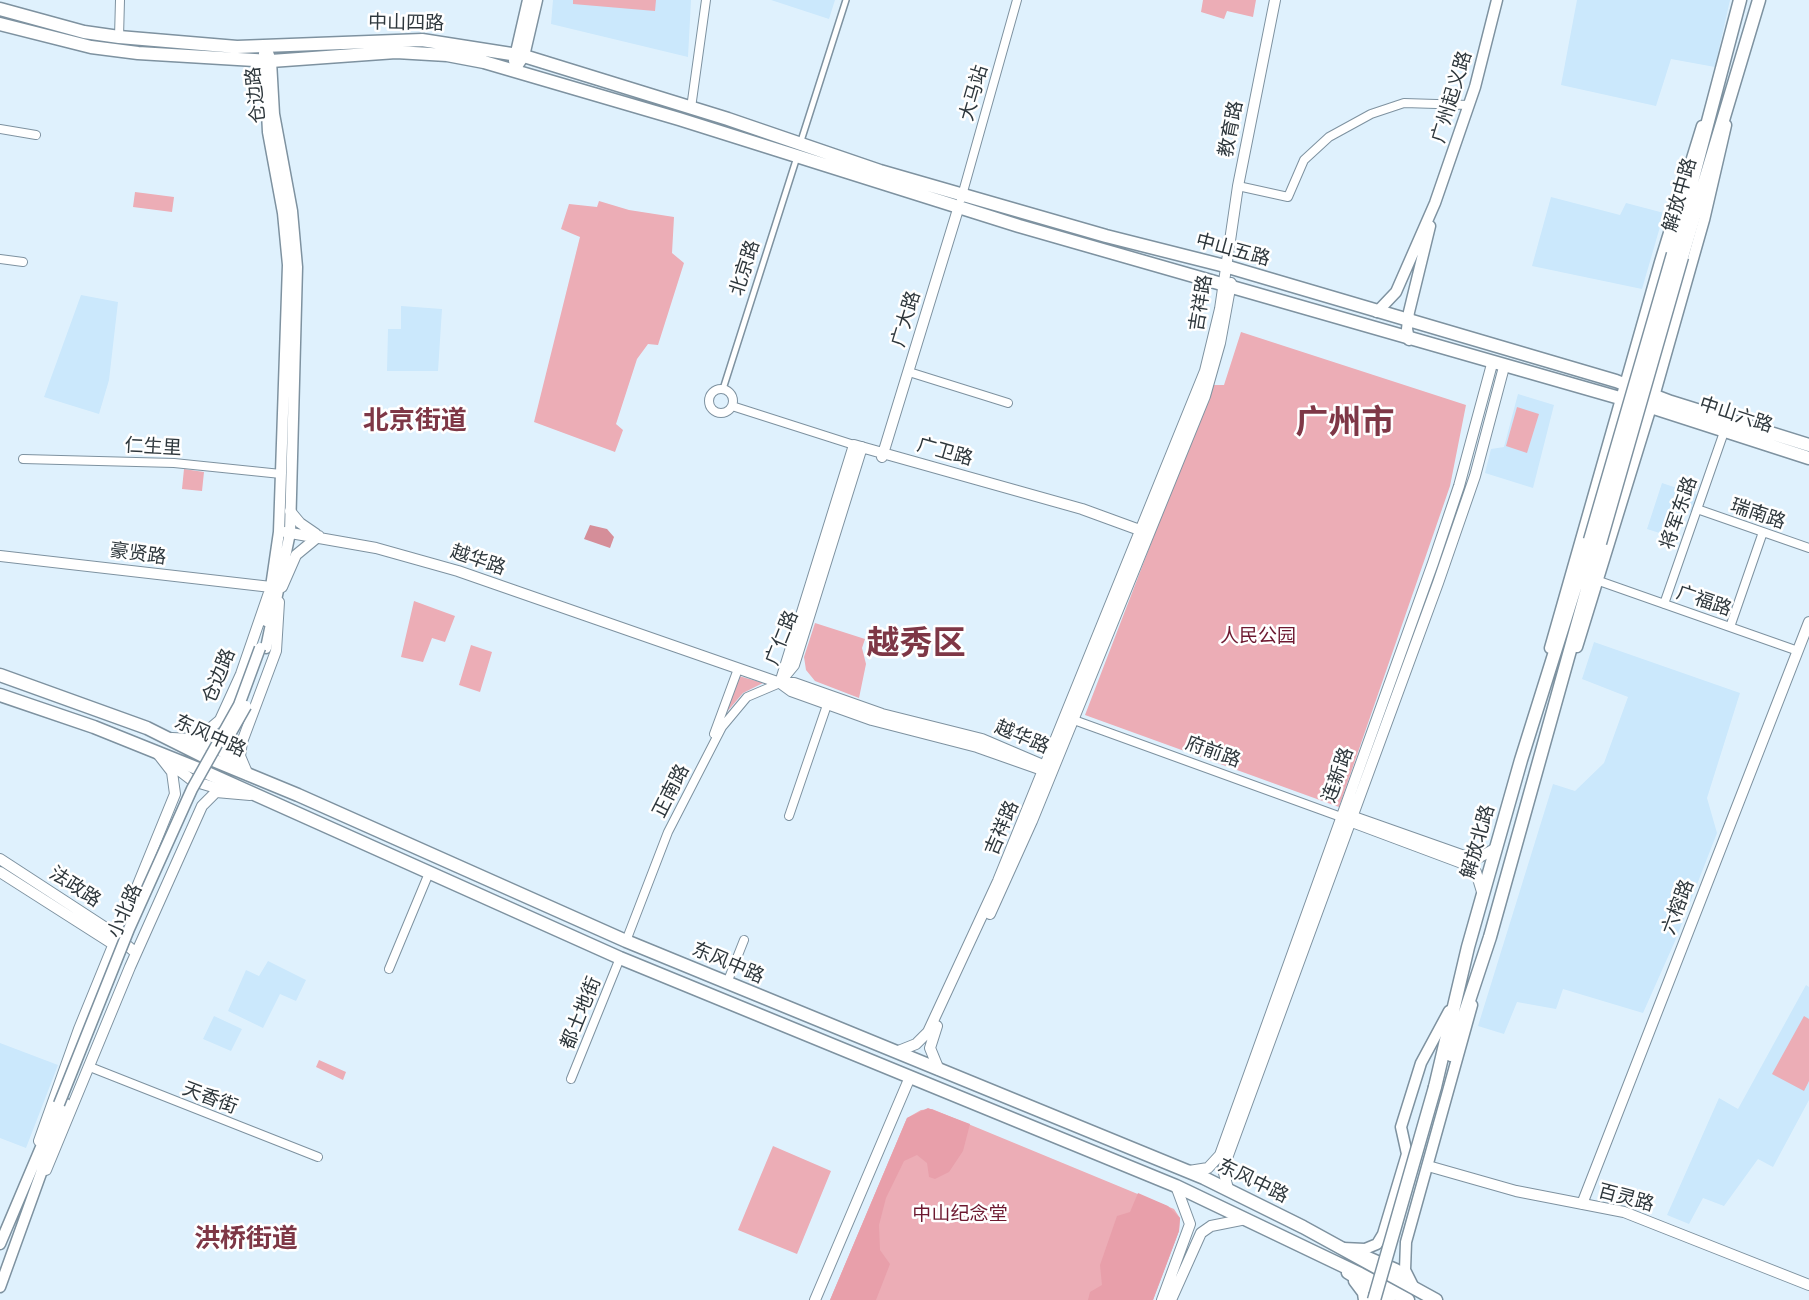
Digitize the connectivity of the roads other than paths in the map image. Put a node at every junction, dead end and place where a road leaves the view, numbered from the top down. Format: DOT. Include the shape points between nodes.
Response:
graph roads {
  1 [pos="120,0"];
  2 [pos="528,0"];
  3 [pos="537,0"];
  4 [pos="706,0"];
  5 [pos="846,0"];
  6 [pos="1017,0"];
  7 [pos="1275,0"];
  8 [pos="1497,0"];
  9 [pos="1740,0"];
  10 [pos="1759,0"];
  11 [pos="0,9"];
  12 [pos="0,24"];
  13 [pos="119,37"];
  14 [pos="266,47"];
  15 [pos="519,56"];
  16 [pos="267,61"];
  17 [pos="514,71"];
  18 [pos="1714,94"];
  19 [pos="1731,99"];
  20 [pos="1469,105"];
  21 [pos="691,108"];
  22 [pos="0,129"];
  23 [pos="36,135"];
  24 [pos="799,151"];
  25 [pos="1238,186"];
  26 [pos="960,201"];
  27 [pos="1435,203"];
  28 [pos="1678,256"];
  29 [pos="0,259"];
  30 [pos="23,262"];
  31 [pos="1225,266"];
  32 [pos="1228,285"];
  33 [pos="1377,312"];
  34 [pos="1407,321"];
  35 [pos="1409,340"];
  36 [pos="1498,366"];
  37 [pos="909,372"];
  38 [pos="1625,384"];
  39 [pos="723,388"];
  40 [pos="1640,400"];
  41 [pos="1008,403"];
  42 [pos="732,406"];
  43 [pos="1724,432"];
  44 [pos="1809,445"];
  45 [pos="857,449"];
  46 [pos="882,455"];
  47 [pos="1809,458"];
  48 [pos="23,459"];
  49 [pos="281,474"];
  50 [pos="1697,509"];
  51 [pos="290,511"];
  52 [pos="285,532"];
  53 [pos="1143,532"];
  54 [pos="1763,532"];
  55 [pos="320,536"];
  56 [pos="1595,542"];
  57 [pos="1809,548"];
  58 [pos="0,556"];
  59 [pos="1599,582"];
  60 [pos="271,587"];
  61 [pos="279,596"];
  62 [pos="1664,604"];
  63 [pos="1809,622"];
  64 [pos="1730,627"];
  65 [pos="263,648"];
  66 [pos="1798,651"];
  67 [pos="738,669"];
  68 [pos="0,675"];
  69 [pos="780,682"];
  70 [pos="0,695"];
  71 [pos="827,705"];
  72 [pos="1535,713"];
  73 [pos="1552,719"];
  74 [pos="220,720"];
  75 [pos="1074,720"];
  76 [pos="245,734"];
  77 [pos="164,737"];
  78 [pos="157,753"];
  79 [pos="705,760"];
  80 [pos="1048,770"];
  81 [pos="248,775"];
  82 [pos="254,795"];
  83 [pos="172,803"];
  84 [pos="199,813"];
  85 [pos="789,816"];
  86 [pos="1347,818"];
  87 [pos="1496,848"];
  88 [pos="0,859"];
  89 [pos="0,872"];
  90 [pos="429,873"];
  91 [pos="1483,896"];
  92 [pos="114,939"];
  93 [pos="744,940"];
  94 [pos="626,941"];
  95 [pos="136,953"];
  96 [pos="620,958"];
  97 [pos="389,969"];
  98 [pos="98,981"];
  99 [pos="1459,982"];
  100 [pos="727,983"];
  101 [pos="1475,986"];
  102 [pos="120,992"];
  103 [pos="896,1052"];
  104 [pos="90,1068"];
  105 [pos="939,1070"];
  106 [pos="910,1077"];
  107 [pos="571,1079"];
  108 [pos="1437,1088"];
  109 [pos="63,1104"];
  110 [pos="1432,1152"];
  111 [pos="1407,1154"];
  112 [pos="317,1157"];
  113 [pos="32,1161"];
  114 [pos="1428,1166"];
  115 [pos="1185,1170"];
  116 [pos="1176,1186"];
  117 [pos="1228,1189"];
  118 [pos="34,1196"];
  119 [pos="1582,1204"];
  120 [pos="1247,1219"];
  121 [pos="0,1244"];
  122 [pos="1341,1248"];
  123 [pos="1325,1257"];
  124 [pos="1809,1285"];
  125 [pos="0,1287"];
  126 [pos="1411,1294"];
  127 [pos="815,1300"];
  128 [pos="1162,1300"];
  129 [pos="1171,1300"];
  130 [pos="1364,1300"];
  131 [pos="1374,1300"];
  132 [pos="1380,1300"];
  133 [pos="1390,1300"];
  134 [pos="1436,1300"];
  1 -- 13 [label="street"];
  2 -- 15 [label="main road"];
  3 -- 15 [label="main road"];
  4 -- 21 [label="street"];
  5 -- 24 [label="street, 北京路"];
  6 -- 26 [label="street, 大马站"];
  7 -- 25 [label="street, 教育路"];
  8 -- 20 [label="main road, 广州起义路"];
  9 -- 18 [label="main road, 解放中路"];
  10 -- 19 [label="main road, 解放中路"];
  11 -- 13 [label="main road, 中山四路"];
  12 -- 16 [label="main road, 中山四路" via="108,50"];
  13 -- 14 [label="main road, 中山四路"];
  14 -- 15 [label="main road, 中山四路" via="422,40"];
  14 -- 16 [label="main road, 仓边路"];
  15 -- 17 [label="main road"];
  15 -- 21 [label="main road, 中山四路"];
  16 -- 17 [label="main road, 中山四路" via="419,53"];
  16 -- 49 [label="main road, 仓边路" via="268,132 288,265"];
  16 -- 51 [label="main road, 仓边路" via="297,252"];
  17 -- 24 [label="main road, 中山四路"];
  18 -- 28 [label="main road, 解放中路"];
  18 -- 38 [label="main road"];
  19 -- 28 [label="main road, 解放中路"];
  19 -- 40 [label="main road" via="1704,220"];
  20 -- 25 [label="street" via="1404,103 1371,114 1329,137 1304,160 1288,197"];
  20 -- 27 [label="main road, 广州起义路"];
  21 -- 24 [label="main road, 中山四路"];
  22 -- 23 [label="street"];
  24 -- 26 [label="main road, 中山五路"];
  24 -- 39 [label="street, 北京路"];
  25 -- 31 [label="street, 教育路"];
  26 -- 31 [label="main road, 中山五路"];
  26 -- 32 [label="main road, 中山五路"];
  26 -- 37 [label="street, 广大路"];
  27 -- 33 [label="main road, 广州起义路" via="1396,292"];
  27 -- 34 [label="main road, 广州起义路"];
  28 -- 40 [label="main road, 解放中路, bridge"];
  29 -- 30 [label="street"];
  31 -- 32 [label="street, 吉祥路"];
  31 -- 33 [label="main road, 中山五路"];
  32 -- 35 [label="main road, 中山五路"];
  32 -- 53 [label="street, 吉祥路" via="1205,371"];
  33 -- 34 [label="main road, 中山五路"];
  34 -- 35 [label="main road, 广州起义路"];
  34 -- 38 [label="main road, 中山五路"];
  35 -- 36 [label="main road, 中山五路"];
  36 -- 40 [label="main road, 中山五路"];
  36 -- 86 [label="street, 连新路"];
  37 -- 41 [label="street"];
  37 -- 46 [label="street, 广大路"];
  38 -- 40 [label="main road, 中山五路"];
  38 -- 40 [label="main road"];
  39 -- 42 [label="street" via="732,395"];
  39 -- 42 [label="street" via="710,394 709,405 720,414"];
  40 -- 43 [label="main road, 中山六路"];
  40 -- 44 [label="main road, 中山六路"];
  40 -- 56 [label="main road, 解放北路, bridge"];
  40 -- 59 [label="main road"];
  40 -- 72 [label="main road" via="1564,594"];
  42 -- 45 [label="street, 广卫路"];
  43 -- 47 [label="main road, 中山六路"];
  43 -- 50 [label="street, 将军东路"];
  45 -- 46 [label="street, 广卫路"];
  45 -- 69 [label="street, 广仁路"];
  46 -- 53 [label="street, 广卫路" via="1082,509"];
  48 -- 49 [label="street, 仁生里" via="174,463"];
  49 -- 52 [label="main road, 仓边路"];
  50 -- 54 [label="street, 瑞南路"];
  50 -- 62 [label="street, 将军东路"];
  51 -- 52 [label="main road, 仓边路"];
  51 -- 55 [label="street"];
  52 -- 55 [label="street, 越华路"];
  52 -- 60 [label="main road, 仓边路"];
  52 -- 61 [label="main road, 仓边路"];
  53 -- 75 [label="street, 吉祥路"];
  53 -- 80 [label="street, 吉祥路"];
  54 -- 57 [label="street, 瑞南路"];
  54 -- 64 [label="street"];
  55 -- 61 [label="street" via="296,555"];
  55 -- 67 [label="street, 越华路" via="458,571"];
  56 -- 72 [label="main road, 解放北路"];
  56 -- 73 [label="main road, 解放北路"];
  58 -- 60 [label="street, 豪贤路"];
  59 -- 62 [label="street, 广福路"];
  59 -- 73 [label="main road"];
  60 -- 65 [label="main road, 仓边路"];
  60 -- 74 [label="street, 仓边路"];
  61 -- 65 [label="main road, 仓边路"];
  61 -- 76 [label="street, 仓边路" via="276,651"];
  62 -- 64 [label="street, 广福路"];
  63 -- 66 [label="street, 六榕路"];
  64 -- 66 [label="street, 广福路"];
  65 -- 109 [label="main road, 小北路, bridge" via="250,698 199,789"];
  66 -- 119 [label="street, 六榕路"];
  67 -- 69 [label="street, 越华路"];
  67 -- 79 [label="street"];
  68 -- 77 [label="main road, 东风中路"];
  69 -- 71 [label="street, 越华路"];
  69 -- 79 [label="street, 正南路" via="757,691 737,707"];
  69 -- 80 [label="street, 越华路" via="794,682 882,714 966,734"];
  70 -- 78 [label="main road, 东风中路"];
  71 -- 80 [label="street, 越华路"];
  71 -- 85 [label="street"];
  72 -- 87 [label="main road, 解放北路"];
  73 -- 101 [label="main road, 解放北路"];
  74 -- 76 [label="street" via="218,737 224,742 234,743"];
  74 -- 77 [label="street, 仓边路" via="192,739"];
  75 -- 80 [label="street, 吉祥路"];
  75 -- 86 [label="street, 府前路"];
  76 -- 81 [label="street, 仓边路" via="240,756"];
  77 -- 81 [label="main road, 东风中路"];
  78 -- 82 [label="main road, 东风中路"];
  78 -- 83 [label="street, 小北路" via="174,777"];
  79 -- 94 [label="street, 正南路" via="668,832"];
  80 -- 103 [label="street, 吉祥路" via="928,1032 916,1044"];
  80 -- 105 [label="street, 吉祥路" via="1013,866 933,1035 931,1055"];
  81 -- 94 [label="main road, 东风中路"];
  82 -- 84 [label="street, 小北路" via="216,792 207,797"];
  82 -- 90 [label="main road, 东风中路"];
  83 -- 84 [label="street" via="179,797 188,798"];
  83 -- 92 [label="street, 小北路"];
  84 -- 95 [label="street, 小北路"];
  86 -- 87 [label="street, 府前路" via="1470,858"];
  86 -- 91 [label="street, 府前路" via="1467,865 1479,879"];
  86 -- 115 [label="street, 连新路" via="1220,1155 1208,1168"];
  86 -- 117 [label="street, 连新路" via="1223,1169"];
  87 -- 91 [label="main road, 解放北路"];
  88 -- 92 [label="street, 法政路"];
  89 -- 92 [label="street, 法政路"];
  90 -- 96 [label="main road, 东风中路"];
  90 -- 97 [label="street"];
  91 -- 99 [label="main road, 解放北路"];
  92 -- 95 [label="street, 法政路"];
  92 -- 98 [label="street, 小北路"];
  93 -- 100 [label="street"];
  94 -- 100 [label="main road, 东风中路"];
  95 -- 102 [label="street, 小北路"];
  96 -- 106 [label="main road, 东风中路"];
  96 -- 107 [label="street, 都土地街"];
  98 -- 102 [label="street" via="115,978"];
  98 -- 113 [label="street, 小北路"];
  99 -- 108 [label="main road, 解放北路"];
  99 -- 111 [label="main road" via="1421,1063 1401,1127"];
  100 -- 103 [label="main road, 东风中路"];
  101 -- 108 [label="main road, 解放北路"];
  101 -- 110 [label="main road"];
  102 -- 104 [label="street, 小北路"];
  103 -- 105 [label="main road, 东风中路"];
  104 -- 112 [label="street, 天香街"];
  104 -- 118 [label="street, 小北路"];
  105 -- 115 [label="main road, 东风中路"];
  106 -- 116 [label="main road, 东风中路"];
  106 -- 127 [label="street"];
  108 -- 131 [label="main road, 解放北路, bridge"];
  108 -- 132 [label="main road, 解放北路"];
  109 -- 113 [label="main road, 小北路"];
  109 -- 118 [label="main road, 小北路"];
  110 -- 111 [label="main road" via="1424,1157"];
  110 -- 114 [label="main road"];
  111 -- 122 [label="main road" via="1381,1240 1366,1249"];
  113 -- 121 [label="main road, 小北路"];
  114 -- 119 [label="street, 百灵路"];
  114 -- 126 [label="main road" via="1405,1249"];
  115 -- 117 [label="main road, 东风中路"];
  116 -- 120 [label="main road, 东风中路"];
  116 -- 128 [label="street" via="1190,1224"];
  117 -- 122 [label="main road, 东风中路"];
  118 -- 125 [label="main road, 小北路"];
  119 -- 124 [label="street, 百灵路" via="1642,1218"];
  120 -- 123 [label="main road, 东风中路"];
  120 -- 129 [label="street" via="1211,1226 1201,1233"];
  122 -- 126 [label="main road, 东风中路"];
  123 -- 126 [label="main road, 东风中路"];
  123 -- 130 [label="main road" via="1354,1281"];
  123 -- 133 [label="main road"];
  126 -- 134 [label="main road, 东风中路"];
}
